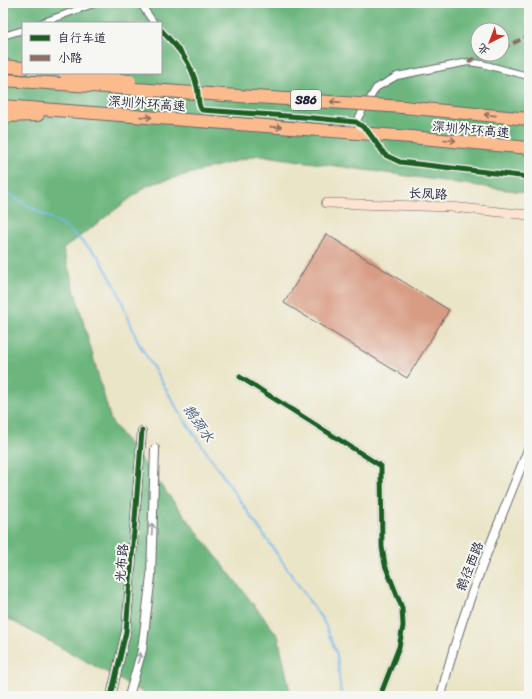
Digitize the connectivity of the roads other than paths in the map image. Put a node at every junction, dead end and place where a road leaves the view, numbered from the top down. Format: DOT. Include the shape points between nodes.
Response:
graph roads {
  1 [pos="96,3"];
  2 [pos="140,3"];
  3 [pos="44,22"];
  4 [pos="153,22"];
  5 [pos="22,30"];
  6 [pos="162,31"];
  7 [pos="3,36"];
  8 [pos="3,66"];
  9 [pos="22,68"];
  10 [pos="72,74"];
  11 [pos="528,76"];
  12 [pos="3,80"];
  13 [pos="208,93"];
  14 [pos="3,106"];
  15 [pos="107,114"];
  16 [pos="3,116"];
  17 [pos="529,120"];
  18 [pos="356,122"];
  19 [pos="529,148"];
  20 [pos="529,177"];
  21 [pos="529,215"];
  22 [pos="529,222"];
  23 [pos="240,377"];
  24 [pos="142,431"];
  25 [pos="529,447"];
  26 [pos="155,449"];
  27 [pos="111,696"];
  28 [pos="129,696"];
  29 [pos="380,696"];
  30 [pos="441,696"];
  1 -- 3 [label="street"];
  2 -- 4 [label="street"];
  5 -- 7 [label="street"];
  6 -- 18 [label="street" via="188,61 202,110"];
  8 -- 9 [label="highway"];
  10 -- 13 [label="highway, bridge"];
  11 -- 18 [label="street" via="468,62 397,76 376,88"];
  12 -- 13 [label="highway, 深圳外环高速 / S86, bridge"];
  17 -- 13 [label="highway, 深圳外环高速 / S86, one-way, bridge" via="403,107"];
  14 -- 15 [label="highway, 深圳外环高速 / S86"];
  15 -- 16 [label="highway"];
  15 -- 19 [label="highway, 深圳外环高速 / S86, one-way, bridge"];
  18 -- 20 [label="street" via="367,130 385,155 400,162"];
  21 -- 22 [label="main road, 长凤路" via="451,207 326,206 404,209"];
  23 -- 29 [label="street" via="381,466 382,547 385,565 402,608 403,626 399,647"];
  24 -- 27 [label="street, 光布路" via="126,632"];
  25 -- 30 [label="street, 鹅径西路" via="470,596 451,652"];
  28 -- 26 [label="street, one-way" via="142,650 151,576"];
}
